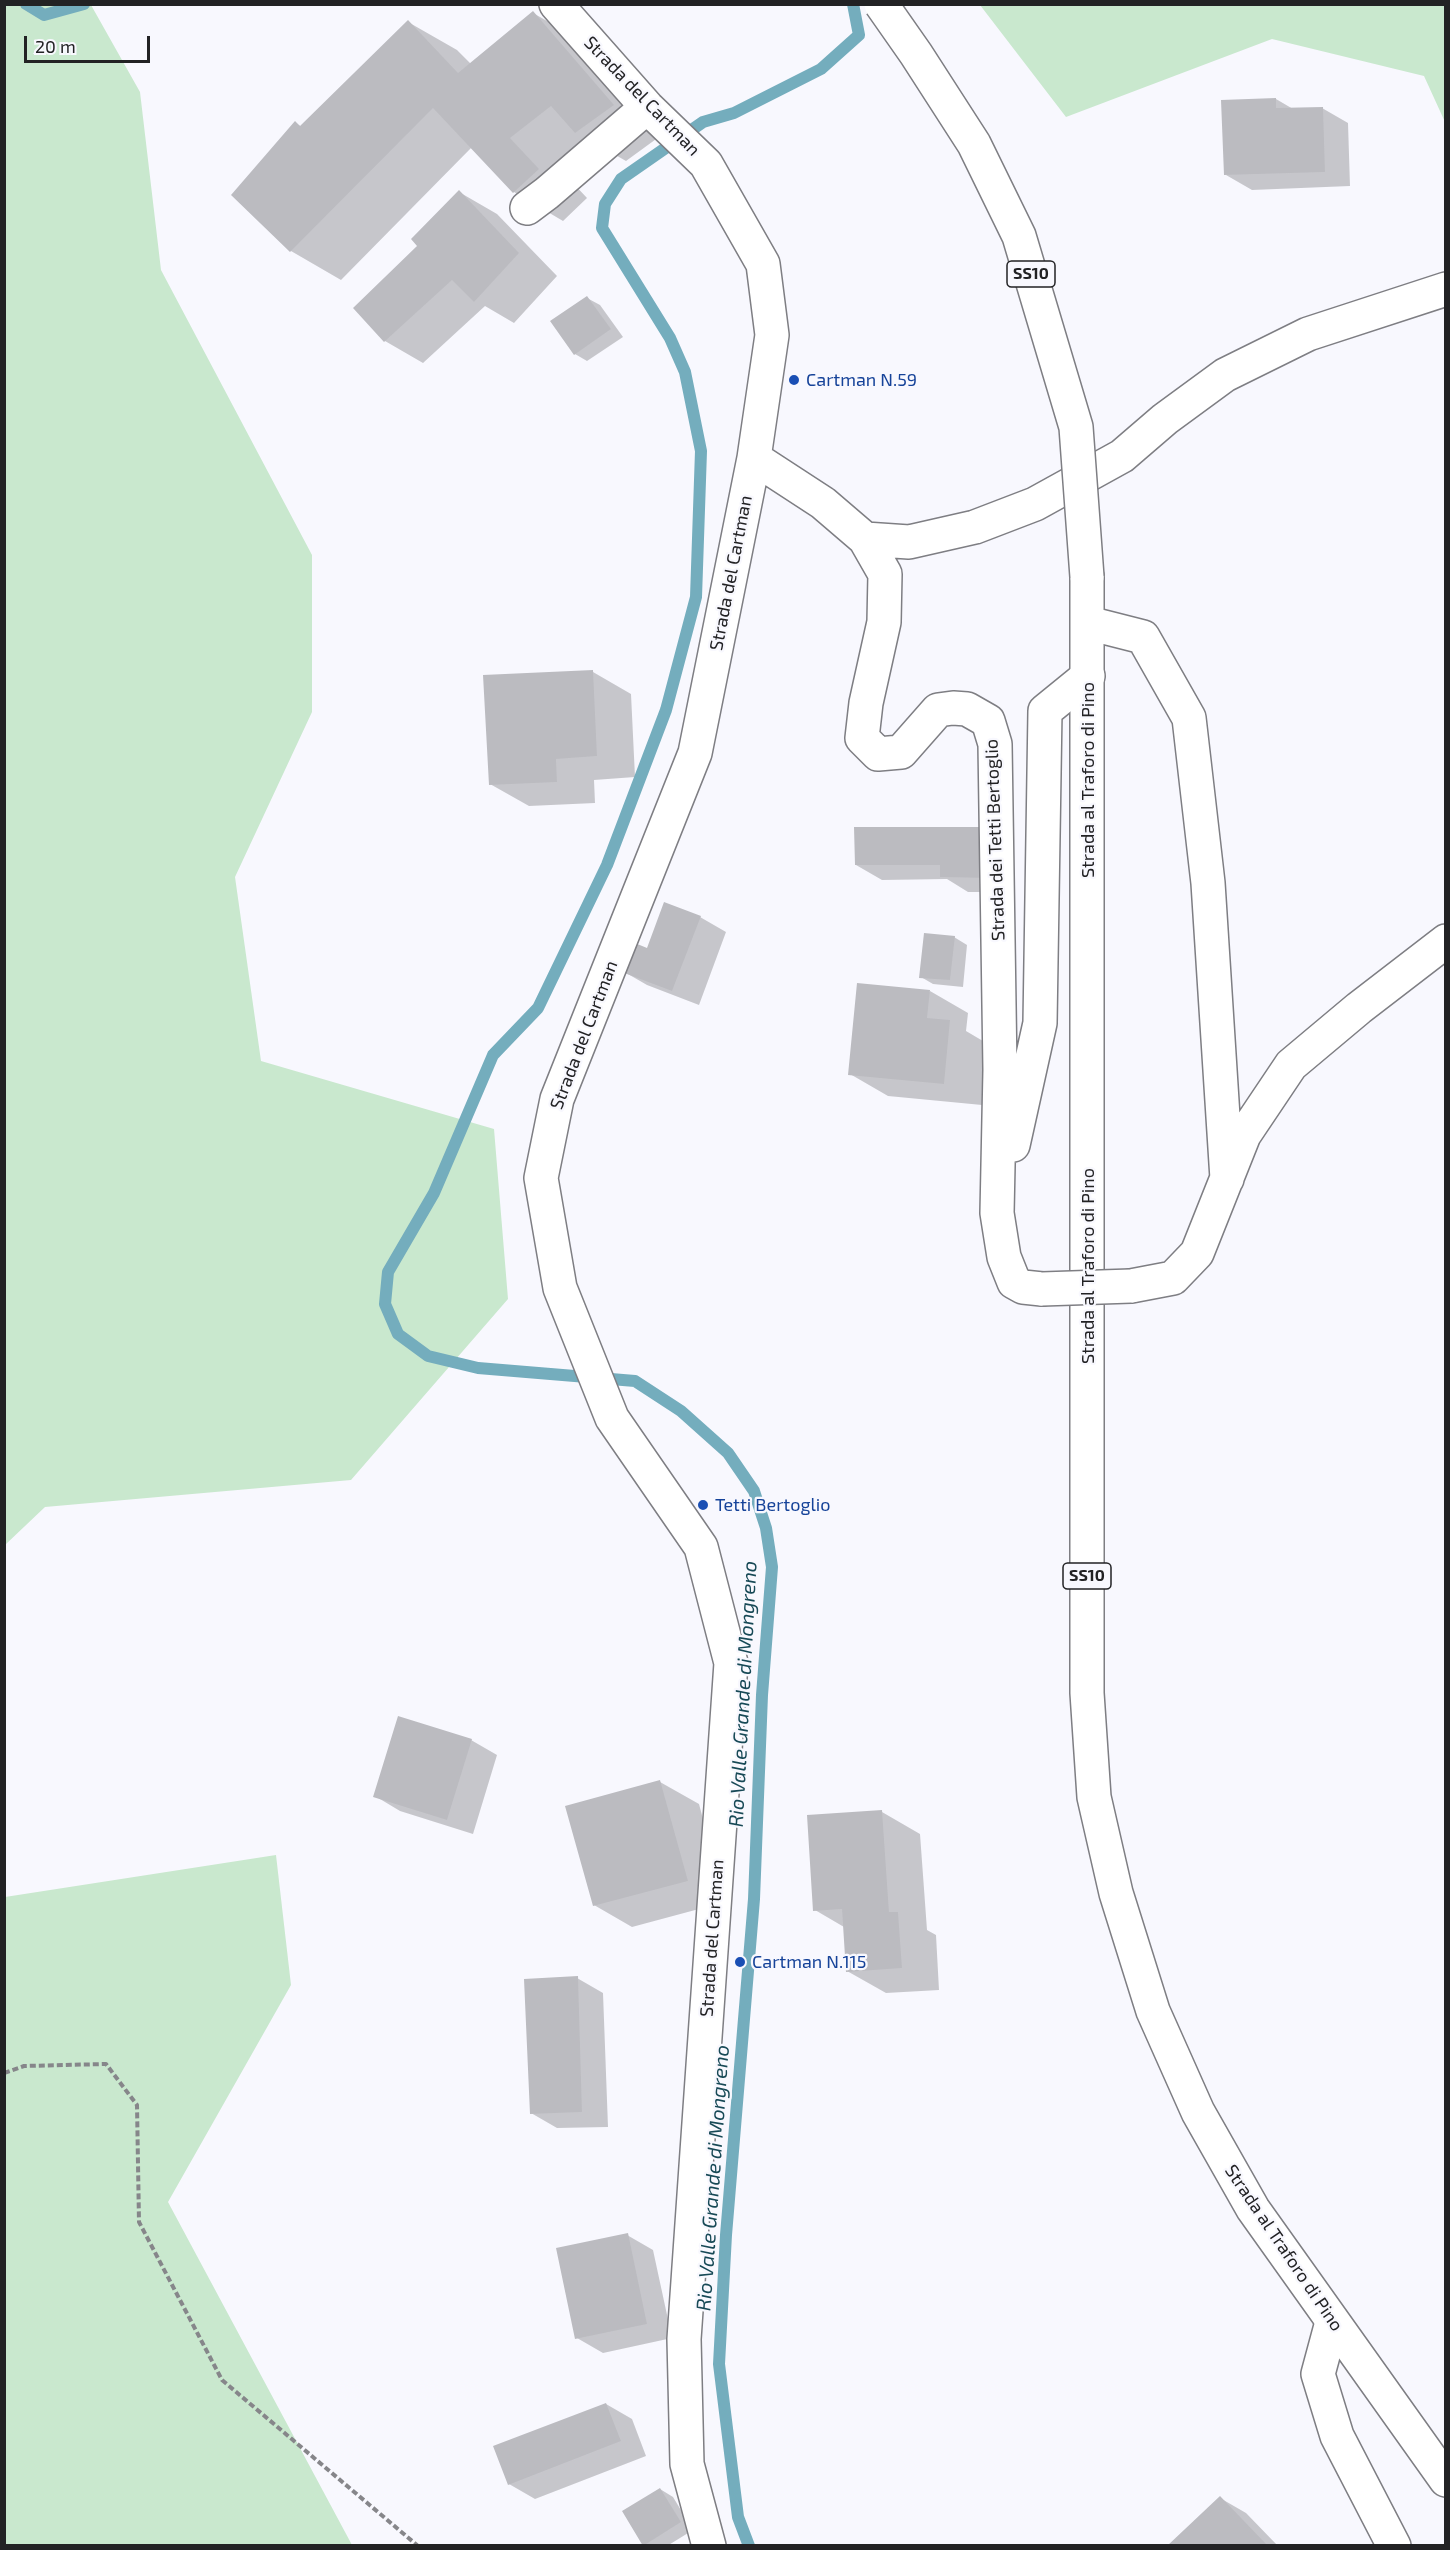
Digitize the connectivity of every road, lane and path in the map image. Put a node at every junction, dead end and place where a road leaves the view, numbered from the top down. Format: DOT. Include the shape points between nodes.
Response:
graph roads {
  1 [pos="556,4"];
  2 [pos="881,4"];
  3 [pos="651,111"];
  4 [pos="527,208"];
  5 [pos="1446,289"];
  6 [pos="754,458"];
  7 [pos="865,539"];
  8 [pos="1088,623"];
  9 [pos="1088,676"];
  10 [pos="1446,941"];
  11 [pos="1227,1179"];
  12 [pos="997,1213"];
  13 [pos="4,2073"];
  14 [pos="1332,2322"];
  15 [pos="1446,2480"];
  16 [pos="418,2546"];
  17 [pos="709,2546"];
  18 [pos="1394,2546"];
  1 -- 3 [label="street, Strada del Cartman"];
  2 -- 8 [label="street, Strada al Traforo di Pino / SS10, bridge" via="974,144 1019,236 1076,427"];
  3 -- 4 [label="street"];
  3 -- 6 [label="street, Strada del Cartman" via="706,164 763,264 772,335"];
  5 -- 7 [label="street" via="1308,334 1225,375 1122,456 1035,504 975,526 909,542"];
  6 -- 7 [label="street, Strada dei Tetti Bertoglio" via="823,503"];
  6 -- 17 [label="street, Strada del Cartman" via="695,753 556,1099 541,1178 560,1288 612,1418 701,1547 731,1664 684,2339 687,2464"];
  7 -- 12 [label="street, Strada dei Tetti Bertoglio" via="885,574 884,622 862,738 878,754 901,752 938,710 953,708 967,709 988,721 995,744 1000,1070"];
  8 -- 9 [label="street, Strada al Traforo di Pino / SS10"];
  8 -- 11 [label="street" via="1143,636 1189,718 1208,884"];
  9 -- 12 [label="street, Strada dei Tetti Bertoglio" via="1045,711 1040,1023"];
  9 -- 14 [label="street, Strada al Traforo di Pino / SS10" via="1087,1693 1094,1797 1116,1893 1153,2011 1198,2112 1253,2208"];
  10 -- 11 [label="street, Strada dei Tetti Bertoglio" via="1292,1065 1244,1135"];
  11 -- 12 [label="street, Strada dei Tetti Bertoglio, bridge" via="1197,1252 1173,1278 1131,1286 1023,1287 1014,1282 1004,1257"];
  13 -- 16 [label="path" via="24,2066 106,2064 137,2105 139,2222 222,2380"];
  14 -- 15 [label="street, Strada al Traforo di Pino / SS10"];
  14 -- 18 [label="street" via="1318,2374 1337,2436"];
}
